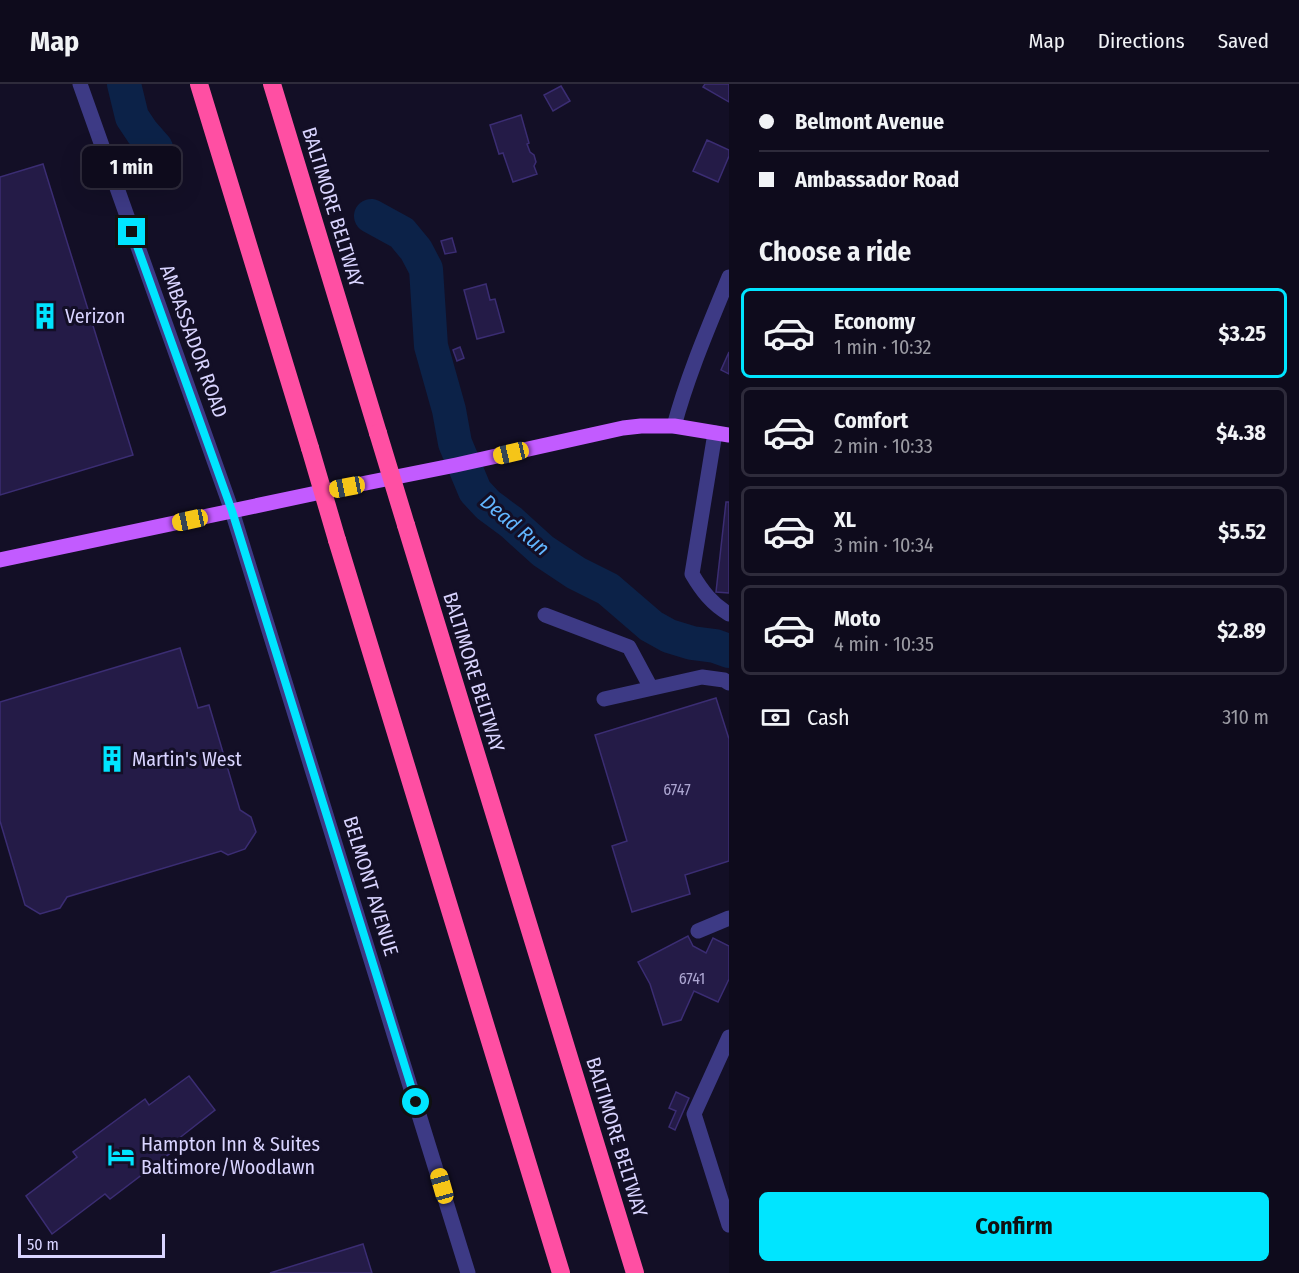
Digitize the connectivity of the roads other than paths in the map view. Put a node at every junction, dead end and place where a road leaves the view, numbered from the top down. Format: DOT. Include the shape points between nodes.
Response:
graph roads {
  1 [pos="80,84"];
  2 [pos="199,84"];
  3 [pos="272,84"];
  4 [pos="729,277"];
  5 [pos="674,426"];
  6 [pos="722,434"];
  7 [pos="232,511"];
  8 [pos="0,560"];
  9 [pos="729,614"];
  10 [pos="545,615"];
  11 [pos="729,683"];
  12 [pos="651,688"];
  13 [pos="604,699"];
  14 [pos="729,918"];
  15 [pos="698,931"];
  16 [pos="729,1037"];
  17 [pos="729,1225"];
  18 [pos="468,1273"];
  19 [pos="561,1273"];
  20 [pos="635,1273"];
  1 -- 7 [label="street, AMBASSADOR ROAD"];
  2 -- 19 [label="highway, bridge"];
  3 -- 20 [label="highway, BALTIMORE BELTWAY, bridge"];
  4 -- 5 [label="street" via="682,394"];
  5 -- 6 [label="main road"];
  5 -- 7 [label="main road" via="623,428"];
  6 -- 9 [label="street" via="692,574 703,593"];
  7 -- 8 [label="main road"];
  7 -- 18 [label="street, BELMONT AVENUE"];
  10 -- 12 [label="street" via="629,646"];
  11 -- 12 [label="street" via="702,677"];
  12 -- 13 [label="street"];
  14 -- 15 [label="street"];
  16 -- 17 [label="street" via="694,1114"];
}
